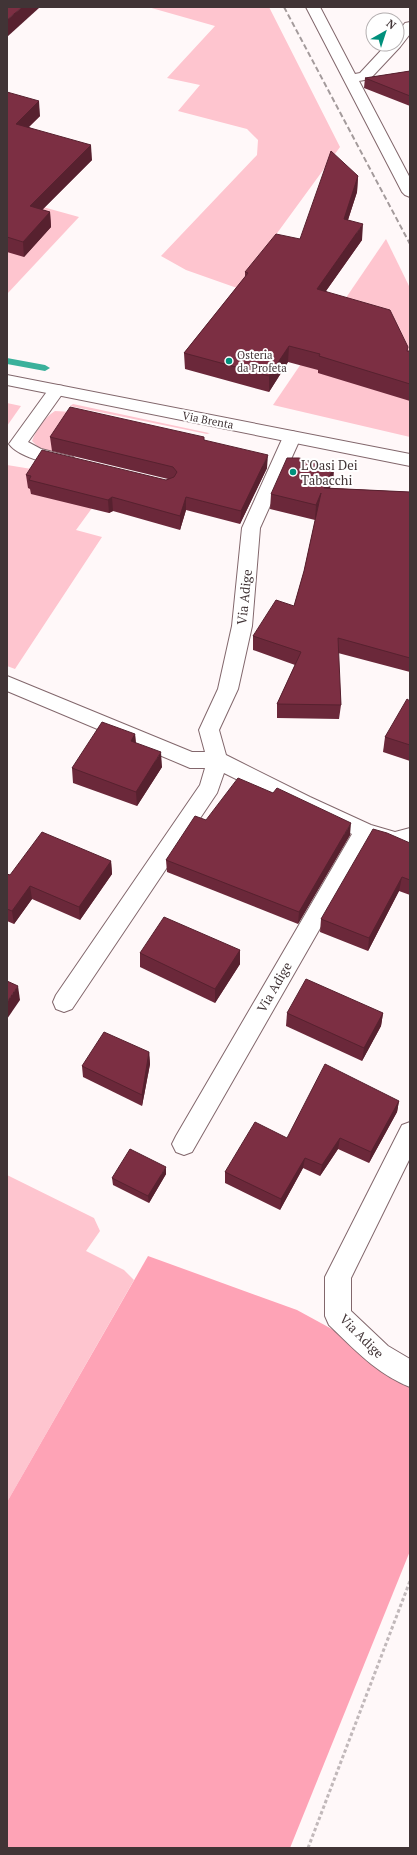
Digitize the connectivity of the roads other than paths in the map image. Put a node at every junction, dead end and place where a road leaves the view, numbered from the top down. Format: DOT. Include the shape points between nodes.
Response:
graph roads {
  1 [pos="313,7"];
  2 [pos="388,52"];
  3 [pos="351,79"];
  4 [pos="410,192"];
  5 [pos="7,380"];
  6 [pos="56,390"];
  7 [pos="292,437"];
  8 [pos="410,460"];
  9 [pos="82,465"];
  10 [pos="7,683"];
  11 [pos="217,760"];
  12 [pos="365,831"];
  13 [pos="405,841"];
  14 [pos="64,1002"];
  15 [pos="410,1132"];
  16 [pos="184,1144"];
  17 [pos="410,1374"];
  1 -- 3 [label="street"];
  2 -- 3 [label="street" via="365,76"];
  3 -- 4 [label="street"];
  5 -- 6 [label="street, Via Brenta"];
  6 -- 7 [label="street, Via Brenta"];
  6 -- 9 [label="street" via="18,444 36,454"];
  7 -- 8 [label="street, Via Brenta"];
  7 -- 11 [label="street, Via Adige" via="251,528 242,626 228,689 209,730"];
  10 -- 11 [label="street" via="190,760"];
  11 -- 12 [label="street"];
  11 -- 14 [label="street, Via Adige" via="210,787"];
  12 -- 13 [label="street"];
  12 -- 16 [label="street, Via Adige"];
  15 -- 17 [label="street, Via Adige" via="338,1277 337,1301 338,1316 379,1356"];
}
